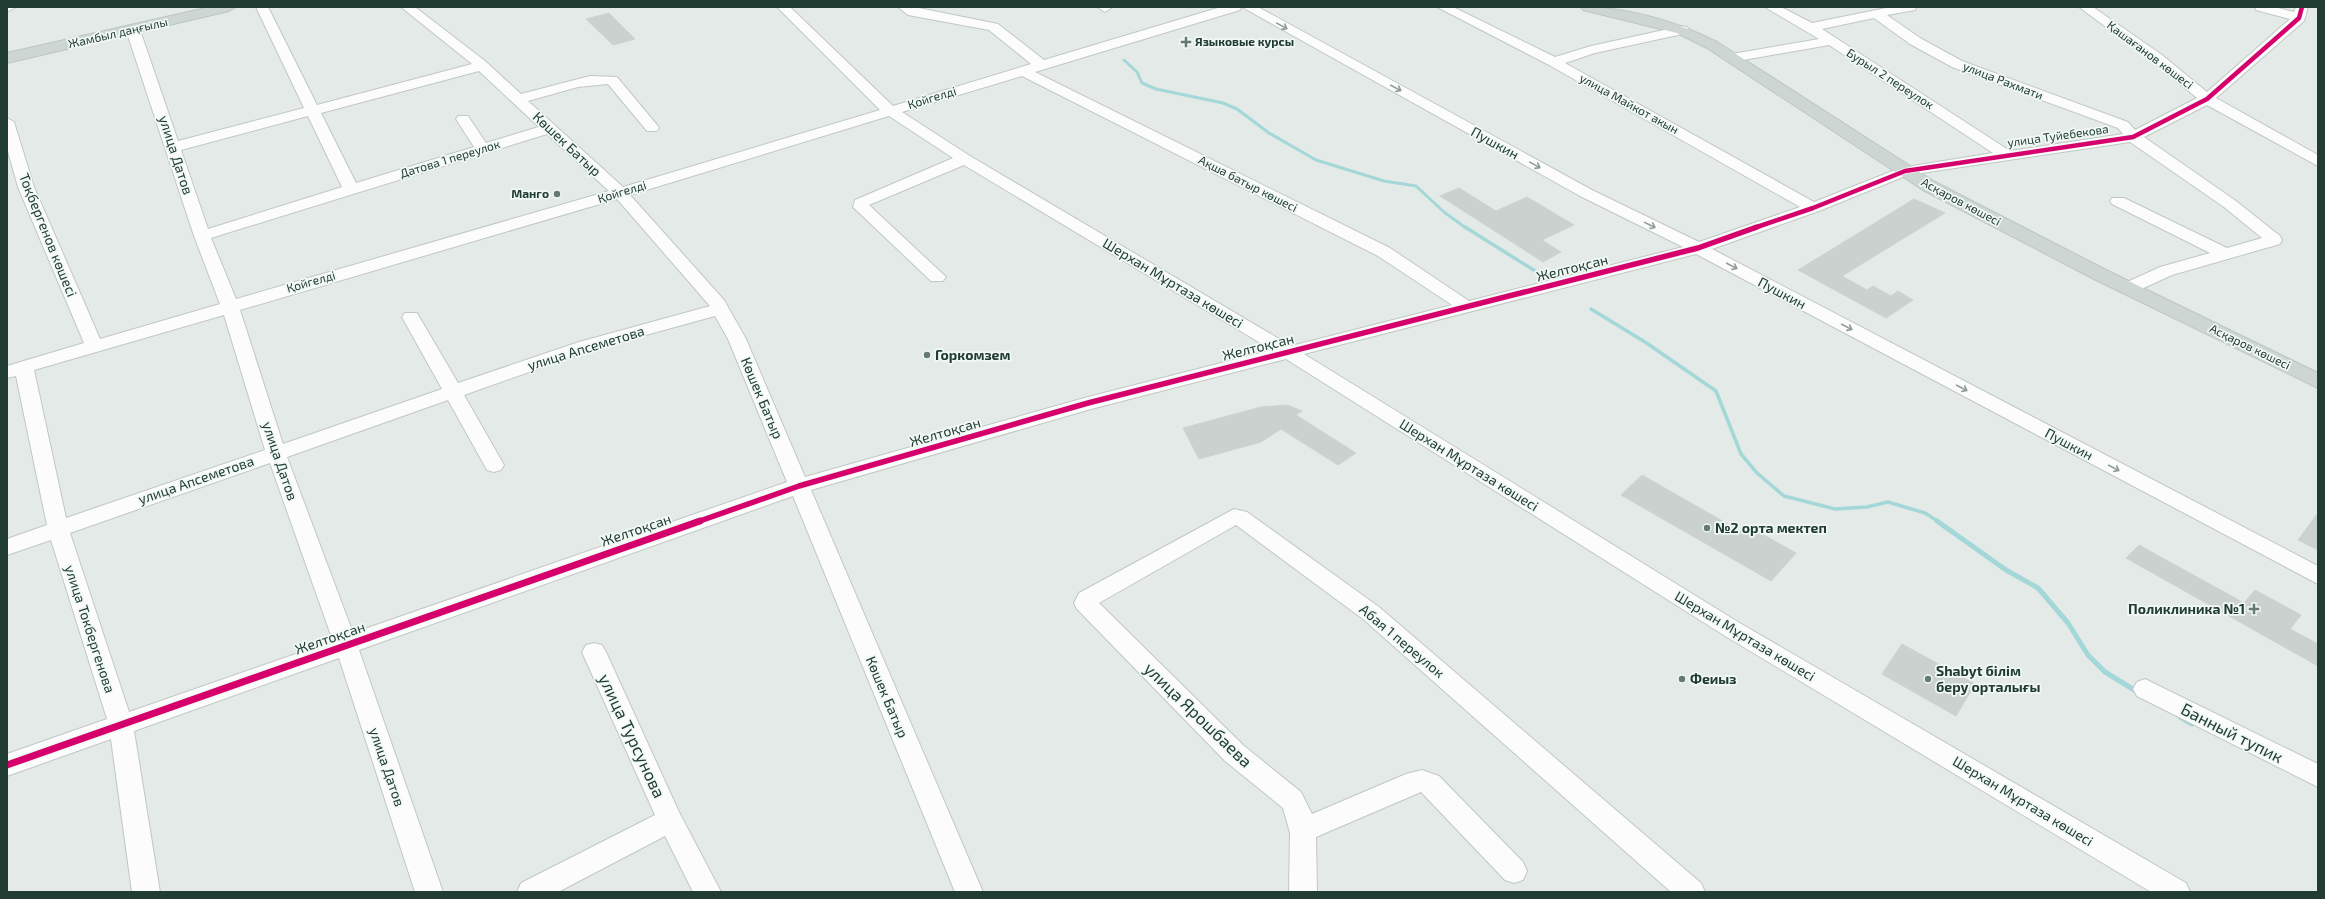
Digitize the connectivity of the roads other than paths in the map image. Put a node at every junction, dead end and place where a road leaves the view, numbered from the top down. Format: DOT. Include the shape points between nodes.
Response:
graph roads {
  1 [pos="228,7"];
  2 [pos="262,7"];
  3 [pos="407,7"];
  4 [pos="786,7"];
  5 [pos="904,7"];
  6 [pos="1235,7"];
  7 [pos="1248,7"];
  8 [pos="1443,7"];
  9 [pos="1588,7"];
  10 [pos="1771,7"];
  11 [pos="1910,7"];
  12 [pos="2085,7"];
  13 [pos="2261,7"];
  14 [pos="1883,11"];
  15 [pos="2300,13"];
  16 [pos="1810,27"];
  17 [pos="133,30"];
  18 [pos="1682,30"];
  19 [pos="1831,41"];
  20 [pos="7,58"];
  21 [pos="1732,58"];
  22 [pos="1554,62"];
  23 [pos="482,66"];
  24 [pos="1042,66"];
  25 [pos="1023,71"];
  26 [pos="2207,98"];
  27 [pos="518,99"];
  28 [pos="312,111"];
  29 [pos="890,111"];
  30 [pos="463,119"];
  31 [pos="7,122"];
  32 [pos="550,128"];
  33 [pos="652,128"];
  34 [pos="2133,137"];
  35 [pos="174,147"];
  36 [pos="483,149"];
  37 [pos="2006,155"];
  38 [pos="965,159"];
  39 [pos="2318,161"];
  40 [pos="1904,171"];
  41 [pos="351,189"];
  42 [pos="620,193"];
  43 [pos="2118,201"];
  44 [pos="1813,208"];
  45 [pos="202,236"];
  46 [pos="1698,248"];
  47 [pos="2225,254"];
  48 [pos="937,277"];
  49 [pos="2129,288"];
  50 [pos="230,306"];
  51 [pos="1467,307"];
  52 [pos="720,309"];
  53 [pos="411,317"];
  54 [pos="94,346"];
  55 [pos="1288,352"];
  56 [pos="16,370"];
  57 [pos="2318,381"];
  58 [pos="453,390"];
  59 [pos="276,453"];
  60 [pos="494,465"];
  61 [pos="799,486"];
  62 [pos="58,528"];
  63 [pos="7,547"];
  64 [pos="2318,576"];
  65 [pos="1085,603"];
  66 [pos="346,645"];
  67 [pos="594,652"];
  68 [pos="2145,689"];
  69 [pos="121,724"];
  70 [pos="7,765"];
  71 [pos="2318,776"];
  72 [pos="670,820"];
  73 [pos="1304,830"];
  74 [pos="1514,871"];
  75 [pos="146,892"];
  76 [pos="429,892"];
  77 [pos="531,892"];
  78 [pos="707,892"];
  79 [pos="969,892"];
  80 [pos="1303,892"];
  81 [pos="1691,892"];
  82 [pos="2176,892"];
  1 -- 17 [label="main road, Жамбыл даңғылы"];
  2 -- 28 [label="street"];
  3 -- 23 [label="street, Көшек Батыр"];
  4 -- 29 [label="street, Шерхан Мұртаза көшесі"];
  5 -- 24 [label="street" via="913,12 993,27"];
  6 -- 24 [label="street, Қойгелді"];
  7 -- 46 [label="street, Пушкин, one-way" via="1586,193"];
  8 -- 22 [label="street, улица Майкот акын"];
  9 -- 18 [label="main road, Асқаров көшесі"];
  10 -- 16 [label="street, Бурыл 2 переулок"];
  11 -- 14 [label="street"];
  12 -- 26 [label="street, Қашағанов көшесі" via="2157,58"];
  13 -- 15 [label="street"];
  14 -- 16 [label="street"];
  14 -- 34 [label="street, улица Рахмати" via="1915,41 1957,64 2123,125"];
  15 -- 26 [label="street, улица Туйебекова"];
  16 -- 19 [label="street, Бурыл 2 переулок"];
  17 -- 20 [label="main road, Жамбыл даңғылы"];
  17 -- 35 [label="street, улица Датов"];
  18 -- 21 [label="main road, Асқаров көшесі"];
  18 -- 22 [label="street" via="1591,50"];
  19 -- 21 [label="street"];
  19 -- 37 [label="street, Бурыл 2 переулок"];
  21 -- 40 [label="main road, Асқаров көшесі"];
  22 -- 44 [label="street, улица Майкот акын"];
  23 -- 27 [label="street, Көшек Батыр"];
  23 -- 28 [label="street"];
  24 -- 25 [label="street, Қойгелді"];
  25 -- 29 [label="street, Қойгелді"];
  25 -- 51 [label="street, Ақша батыр көшесі" via="1384,252"];
  26 -- 34 [label="street, улица Туйебекова"];
  26 -- 39 [label="street, Қашағанов көшесі"];
  27 -- 32 [label="street, Көшек Батыр"];
  27 -- 33 [label="street" via="582,83 612,80"];
  28 -- 35 [label="street"];
  28 -- 41 [label="street"];
  29 -- 38 [label="street, Шерхан Мұртаза көшесі"];
  29 -- 42 [label="street, Қойгелді"];
  30 -- 36 [label="street"];
  31 -- 54 [label="street, Тоқбергенов көшесі" via="26,187"];
  32 -- 36 [label="street, Датова 1 переулок"];
  32 -- 42 [label="street, Көшек Батыр"];
  34 -- 37 [label="street, улица Туйебекова"];
  34 -- 47 [label="street" via="2230,204 2274,240"];
  35 -- 45 [label="street, улица Датов"];
  36 -- 41 [label="street, Датова 1 переулок"];
  37 -- 40 [label="street, улица Туйебекова"];
  38 -- 48 [label="street" via="861,203 861,207"];
  38 -- 55 [label="street, Шерхан Мұртаза көшесі"];
  40 -- 44 [label="street, Желтоқсан"];
  40 -- 49 [label="main road, Асқаров көшесі"];
  41 -- 45 [label="street, Датова 1 переулок"];
  42 -- 50 [label="street, Қойгелді"];
  42 -- 52 [label="street, Көшек Батыр" via="715,300"];
  43 -- 47 [label="street"];
  44 -- 46 [label="street, Желтоқсан"];
  45 -- 50 [label="street, улица Датов"];
  46 -- 51 [label="street, Желтоқсан"];
  46 -- 64 [label="street, Пушкин, one-way"];
  47 -- 49 [label="street" via="2166,271"];
  49 -- 57 [label="main road, Асқаров көшесі"];
  50 -- 54 [label="street, Қойгелді"];
  50 -- 59 [label="street, улица Датов"];
  51 -- 55 [label="street, Желтоқсан"];
  52 -- 58 [label="street, улица Апсеметова" via="585,346"];
  52 -- 61 [label="street, Көшек Батыр" via="737,339"];
  53 -- 58 [label="street"];
  54 -- 56 [label="street, Қойгелді"];
  55 -- 61 [label="street, Желтоқсан" via="1088,403"];
  55 -- 82 [label="street, Шерхан Мұртаза көшесі" via="1730,628"];
  56 -- 62 [label="street, улица Токбергенова"];
  58 -- 59 [label="street, улица Апсеметова"];
  58 -- 60 [label="street"];
  59 -- 62 [label="street, улица Апсеметова"];
  59 -- 66 [label="street, улица Датов"];
  61 -- 66 [label="street, Желтоқсан"];
  61 -- 79 [label="street, Көшек Батыр"];
  62 -- 63 [label="street, улица Апсеметова"];
  62 -- 69 [label="street, улица Токбергенова"];
  65 -- 73 [label="street, улица Ярошбаева" via="1234,753 1292,800 1300,814"];
  65 -- 81 [label="street, Абая 1 переулок" via="1087,599 1234,517 1240,517 1371,613"];
  66 -- 69 [label="street, Желтоқсан"];
  66 -- 76 [label="street, улица Датов"];
  67 -- 72 [label="street, улица Турсунова"];
  68 -- 71 [label="street, Банный тупик"];
  69 -- 70 [label="street, Желтоқсан"];
  69 -- 75 [label="street, улица Токбергенова"];
  72 -- 77 [label="street"];
  72 -- 78 [label="street, улица Турсунова"];
  73 -- 74 [label="street" via="1422,781 1430,784"];
  73 -- 80 [label="street, улица Ярошбаева"];
}
